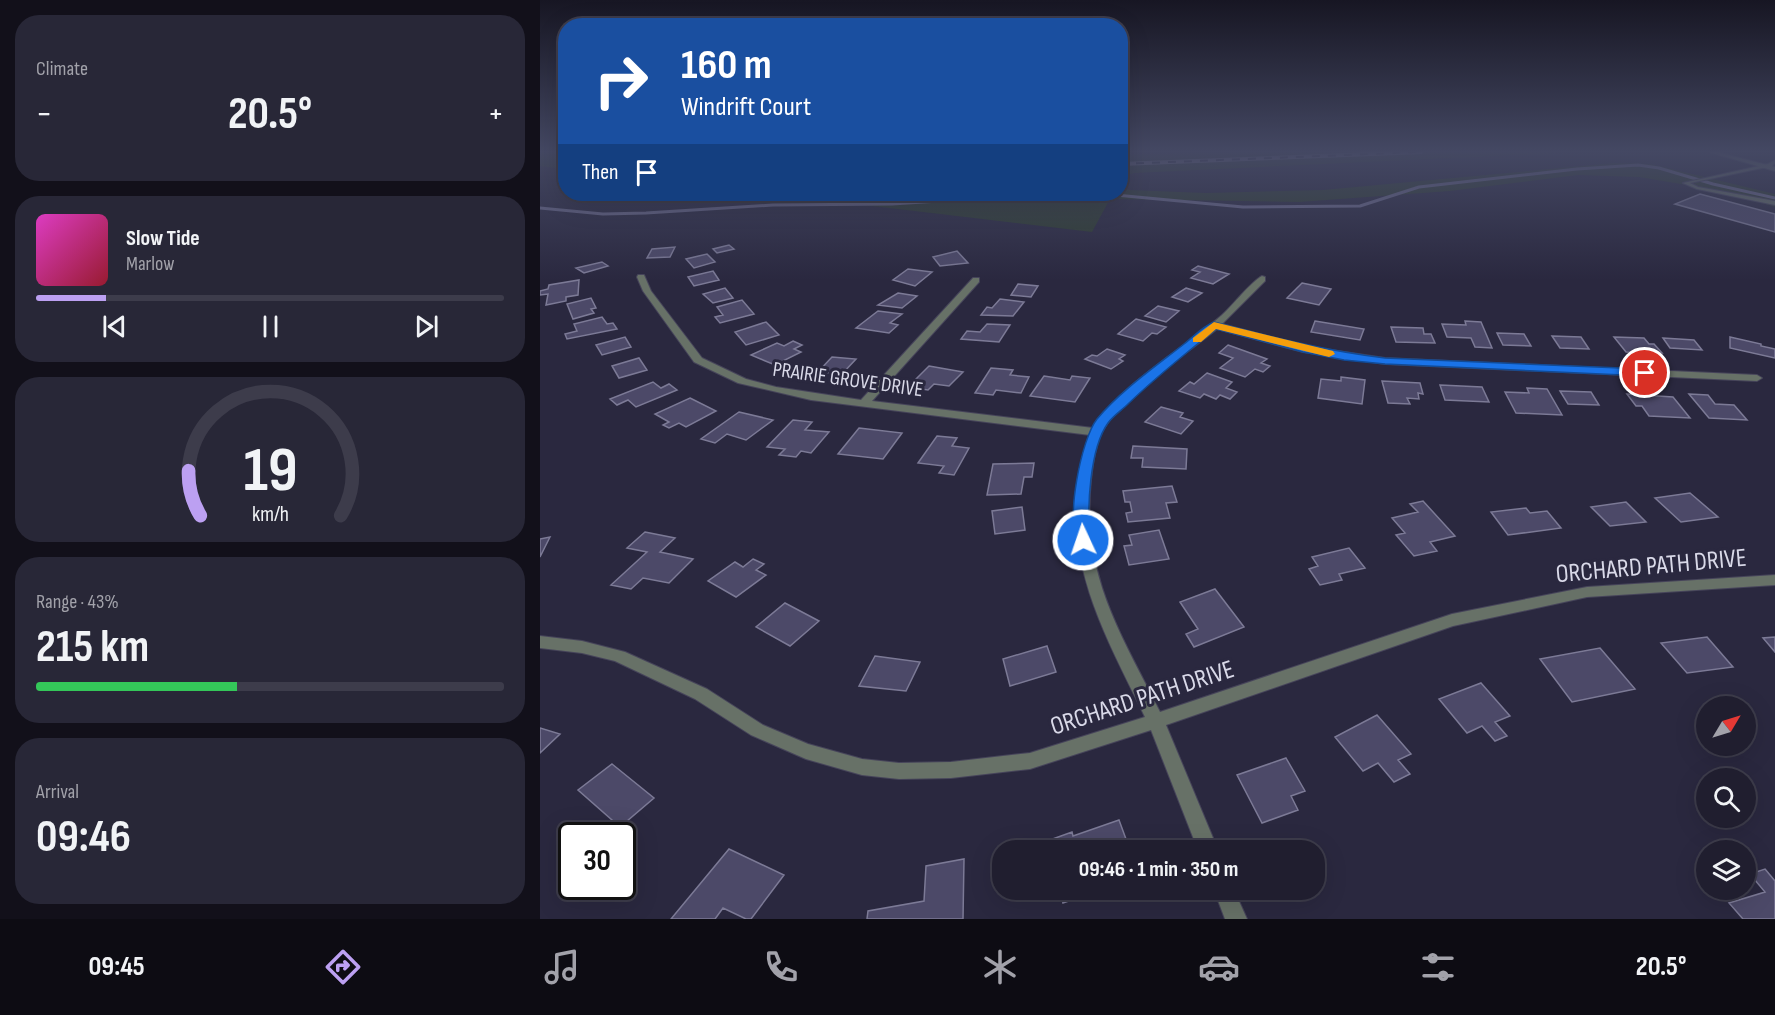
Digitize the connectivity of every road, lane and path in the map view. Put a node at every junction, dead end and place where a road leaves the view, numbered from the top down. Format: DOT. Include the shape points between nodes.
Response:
graph roads {
  1 [pos="1733,195"];
  2 [pos="1775,203"];
  3 [pos="641,277"];
  4 [pos="1262,279"];
  5 [pos="976,280"];
  6 [pos="1214,326"];
  7 [pos="1757,378"];
  8 [pos="864,402"];
  9 [pos="1097,432"];
  10 [pos="1775,580"];
  11 [pos="540,642"];
  12 [pos="1155,721"];
  13 [pos="1204,840"];
  14 [pos="1228,900"];
  15 [pos="1236,919"];
  1 -- 2 [label="lane"];
  3 -- 8 [label="street, PRAIRIE GROVE DRIVE" via="698,360 712,368 775,390"];
  4 -- 6 [label="street"];
  5 -- 8 [label="street"];
  6 -- 7 [label="street" via="1303,349 1385,361"];
  6 -- 9 [label="street" via="1122,401"];
  8 -- 9 [label="street, PRAIRIE GROVE DRIVE"];
  9 -- 12 [label="street" via="1085,481 1081,521 1089,577"];
  10 -- 12 [label="street, ORCHARD PATH DRIVE" via="1587,592 1452,620"];
  11 -- 12 [label="street, ORCHARD PATH DRIVE" via="619,656 701,694 757,730 806,751 862,767 951,770 1030,761"];
  12 -- 13 [label="street"];
  14 -- 15 [label="street"];
}
